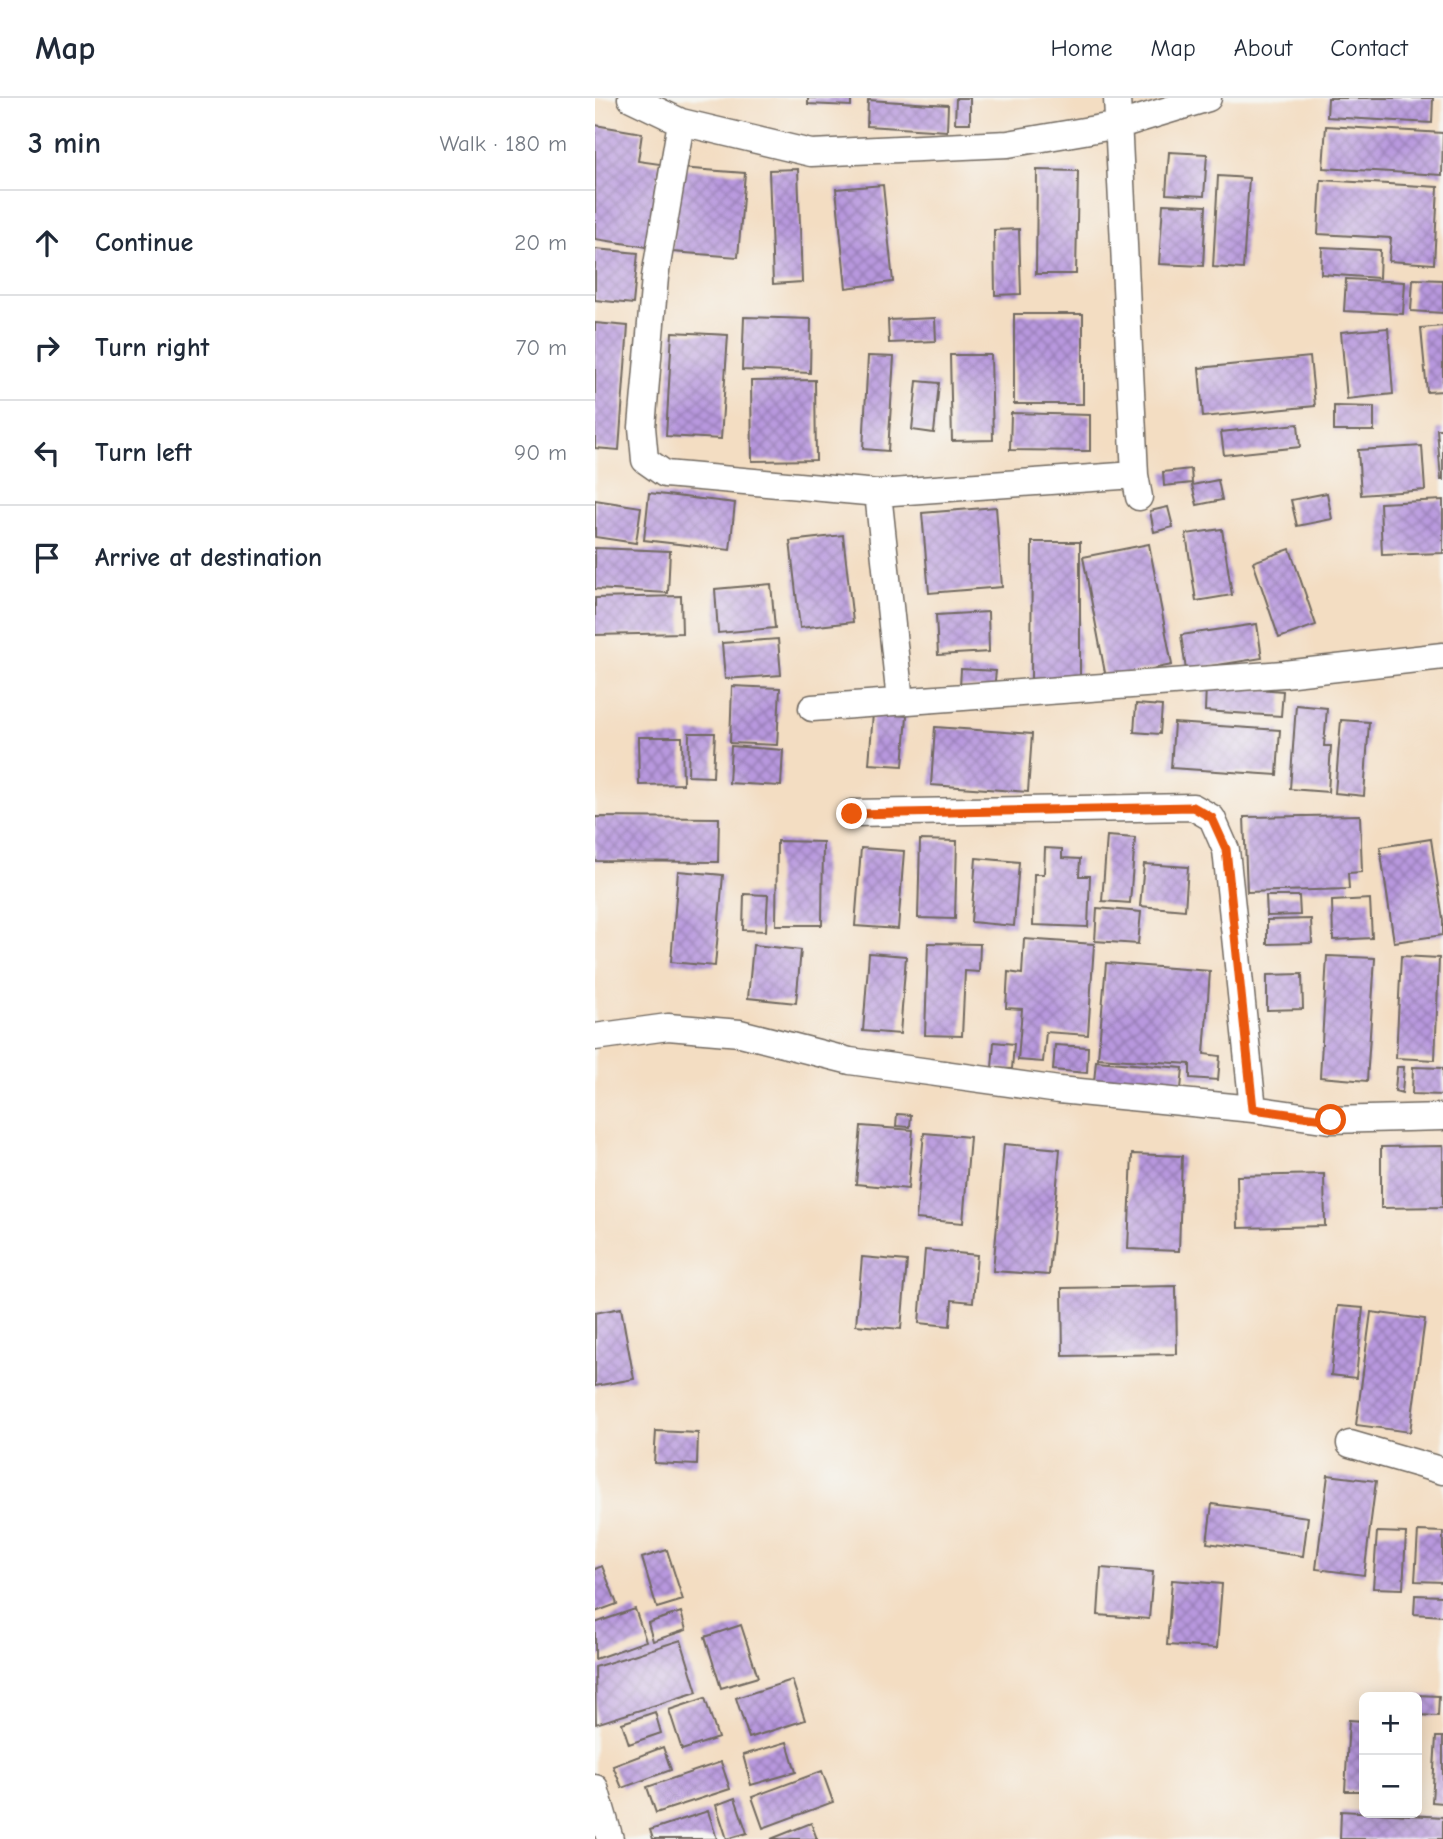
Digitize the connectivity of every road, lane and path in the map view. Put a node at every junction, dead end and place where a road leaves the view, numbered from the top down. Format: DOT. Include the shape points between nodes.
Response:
graph roads {
  1 [pos="631,98"];
  2 [pos="1117,98"];
  3 [pos="1208,98"];
  4 [pos="681,122"];
  5 [pos="1119,125"];
  6 [pos="878,493"];
  7 [pos="1443,656"];
  8 [pos="900,701"];
  9 [pos="812,708"];
  10 [pos="852,814"];
  11 [pos="595,1037"];
  12 [pos="1253,1109"];
  13 [pos="1443,1117"];
  14 [pos="1350,1444"];
  15 [pos="1443,1471"];
  16 [pos="595,1788"];
  17 [pos="610,1839"];
  1 -- 4 [label="street"];
  2 -- 5 [label="street"];
  3 -- 5 [label="street"];
  4 -- 5 [label="street" via="811,153 1008,144"];
  4 -- 6 [label="street" via="655,277 642,426 645,460 666,474"];
  5 -- 6 [label="street" via="1137,486"];
  6 -- 8 [label="street"];
  7 -- 8 [label="street" via="1284,674"];
  8 -- 9 [label="street"];
  10 -- 12 [label="street" via="1193,807 1212,818 1226,849"];
  11 -- 12 [label="street" via="668,1027 740,1033 850,1061 1059,1090"];
  12 -- 13 [label="street" via="1331,1120"];
  14 -- 15 [label="street"];
  16 -- 17 [label="street"];
}
